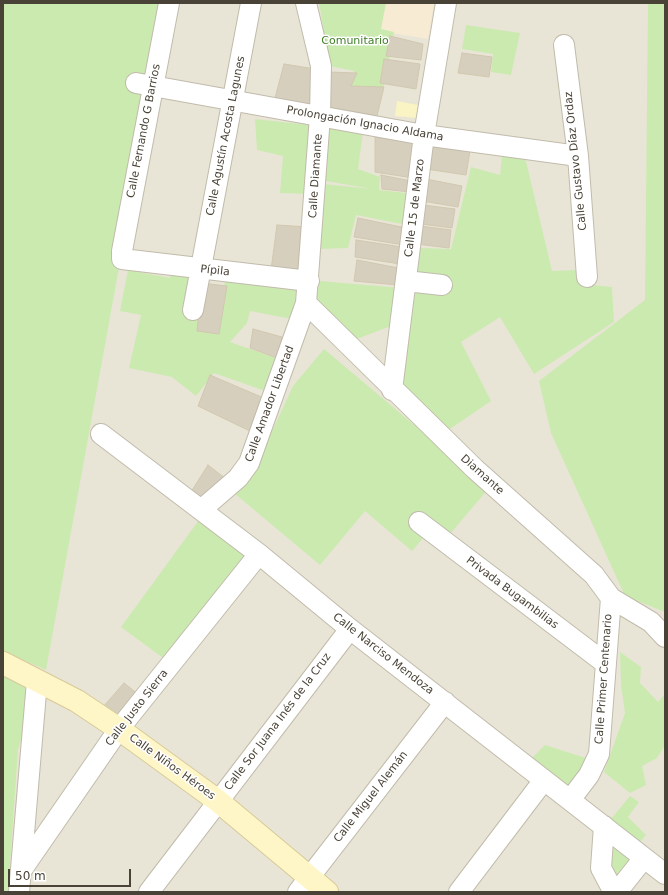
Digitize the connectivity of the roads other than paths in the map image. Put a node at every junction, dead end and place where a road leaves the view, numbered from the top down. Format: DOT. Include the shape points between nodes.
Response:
graph roads {
  1 [pos="169,3"];
  2 [pos="251,3"];
  3 [pos="306,3"];
  4 [pos="446,3"];
  5 [pos="564,45"];
  6 [pos="144,85"];
  7 [pos="233,101"];
  8 [pos="320,116"];
  9 [pos="424,136"];
  10 [pos="578,156"];
  11 [pos="122,259"];
  12 [pos="201,269"];
  13 [pos="587,277"];
  14 [pos="309,281"];
  15 [pos="406,281"];
  16 [pos="442,285"];
  17 [pos="306,303"];
  18 [pos="193,310"];
  19 [pos="392,390"];
  20 [pos="101,434"];
  21 [pos="201,510"];
  22 [pos="419,522"];
  23 [pos="259,554"];
  24 [pos="611,598"];
  25 [pos="350,629"];
  26 [pos="665,637"];
  27 [pos="3,663"];
  28 [pos="605,663"];
  29 [pos="37,680"];
  30 [pos="445,702"];
  31 [pos="118,729"];
  32 [pos="544,780"];
  33 [pos="570,800"];
  34 [pos="218,801"];
  35 [pos="604,826"];
  36 [pos="644,858"];
  37 [pos="22,868"];
  38 [pos="665,874"];
  39 [pos="303,885"];
  40 [pos="19,892"];
  41 [pos="149,892"];
  42 [pos="327,892"];
  43 [pos="459,892"];
  44 [pos="617,892"];
  1 -- 6 [label="street, Calle Fernando G Barrios"];
  2 -- 7 [label="street, Calle Agustín Acosta Lagunes"];
  3 -- 8 [label="street, Calle Diamante" via="321,66"];
  4 -- 9 [label="street, Calle 15 de Marzo"];
  5 -- 10 [label="street, Calle Gustavo Díaz Ordaz"];
  6 -- 7 [label="street, Prolongación Ignacio Aldama"];
  6 -- 11 [label="street, Calle Fernando G Barrios"];
  7 -- 8 [label="street, Prolongación Ignacio Aldama"];
  7 -- 12 [label="street, Calle Agustín Acosta Lagunes"];
  8 -- 9 [label="street, Prolongación Ignacio Aldama"];
  8 -- 14 [label="street, Calle Diamante"];
  9 -- 10 [label="street, Prolongación Ignacio Aldama"];
  9 -- 15 [label="street, Calle 15 de Marzo"];
  10 -- 13 [label="street, Calle Gustavo Díaz Ordaz"];
  11 -- 12 [label="street, Pípila"];
  12 -- 14 [label="street, Pípila"];
  12 -- 18 [label="street, Calle Agustín Acosta Lagunes"];
  14 -- 17 [label="street, Calle Diamante"];
  15 -- 16 [label="street"];
  15 -- 19 [label="street, Calle 15 de Marzo"];
  17 -- 19 [label="street, Diamante"];
  17 -- 21 [label="street, Calle Amador Libertad" via="249,463 238,478"];
  19 -- 24 [label="street, Diamante" via="475,469 594,575"];
  20 -- 21 [label="street, Calle Narciso Mendoza"];
  21 -- 23 [label="street, Calle Narciso Mendoza"];
  22 -- 28 [label="street, Privada Bugambilias"];
  23 -- 25 [label="street, Calle Narciso Mendoza"];
  23 -- 31 [label="street, Calle Justo Sierra"];
  24 -- 26 [label="street, Diamante" via="651,622"];
  24 -- 28 [label="street, Calle Primer Centenario"];
  25 -- 30 [label="street, Calle Narciso Mendoza"];
  25 -- 34 [label="street, Calle Sor Juana Inés de la Cruz"];
  27 -- 29 [label="street, Calle Niños Héroes"];
  28 -- 33 [label="street, Calle Primer Centenario" via="604,706 598,754 589,775"];
  29 -- 31 [label="street, Calle Niños Héroes" via="77,701"];
  29 -- 37 [label="street"];
  30 -- 32 [label="street, Calle Narciso Mendoza"];
  30 -- 39 [label="street, Calle Miguel Alemán"];
  31 -- 34 [label="street, Calle Niños Héroes"];
  31 -- 37 [label="street, Calle Justo Sierra"];
  32 -- 33 [label="street, Calle Narciso Mendoza"];
  32 -- 43 [label="street"];
  33 -- 35 [label="street, Calle Narciso Mendoza"];
  34 -- 39 [label="street, Calle Niños Héroes"];
  34 -- 41 [label="street, Calle Sor Juana Inés de la Cruz"];
  35 -- 36 [label="street, Calle Narciso Mendoza"];
  35 -- 44 [label="street" via="600,868"];
  36 -- 38 [label="street, Calle Narciso Mendoza"];
  36 -- 44 [label="street"];
  37 -- 40 [label="street"];
  39 -- 42 [label="street, Calle Niños Héroes"];
}
